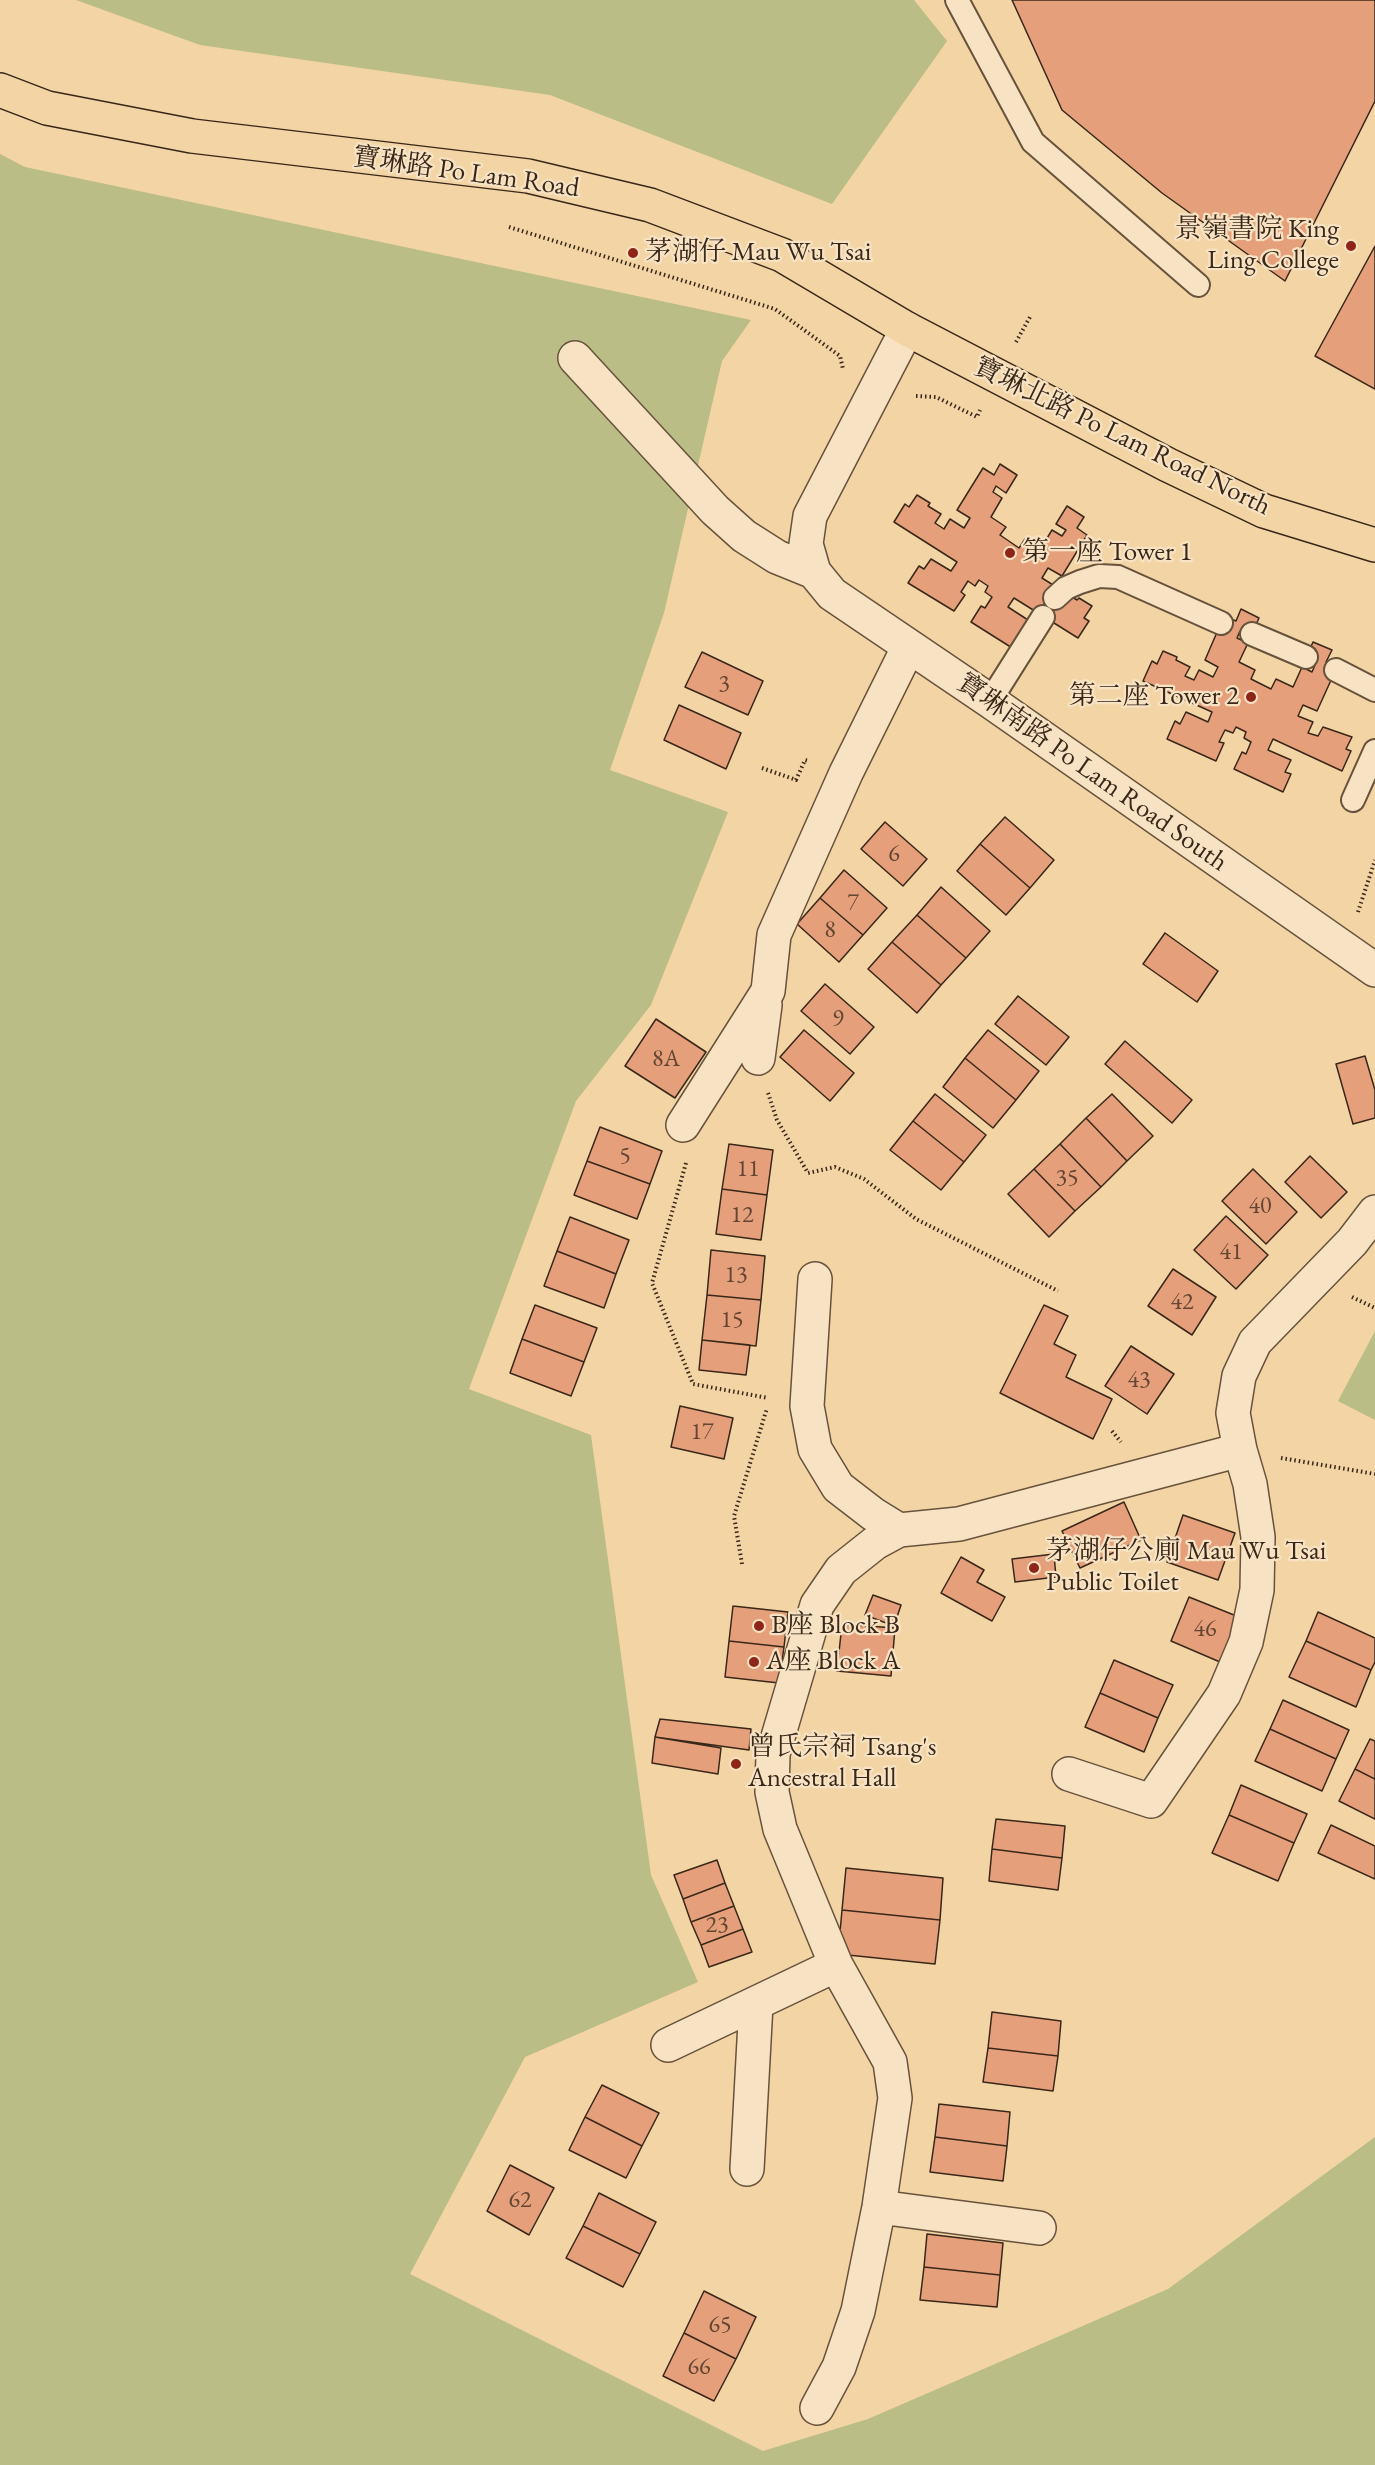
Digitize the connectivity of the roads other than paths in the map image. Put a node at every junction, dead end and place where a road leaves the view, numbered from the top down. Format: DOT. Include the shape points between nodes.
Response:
graph roads {
  1 [pos="957,0"];
  2 [pos="0,90"];
  3 [pos="1198,285"];
  4 [pos="908,329"];
  5 [pos="575,358"];
  6 [pos="1375,545"];
  7 [pos="814,572"];
  8 [pos="1221,623"];
  9 [pos="1252,634"];
  10 [pos="909,646"];
  11 [pos="1306,657"];
  12 [pos="1336,670"];
  13 [pos="1375,690"];
  14 [pos="990,701"];
  15 [pos="1375,752"];
  16 [pos="1353,800"];
  17 [pos="1375,970"];
  18 [pos="768,991"];
  19 [pos="758,1058"];
  20 [pos="683,1125"];
  21 [pos="1375,1212"];
  22 [pos="814,1279"];
  23 [pos="1240,1450"];
  24 [pos="899,1530"];
  25 [pos="1069,1774"];
  26 [pos="836,1965"];
  27 [pos="756,2004"];
  28 [pos="668,2045"];
  29 [pos="747,2169"];
  30 [pos="879,2207"];
  31 [pos="1039,2228"];
  32 [pos="817,2408"];
  1 -- 3 [label="lane" via="1034,142"];
  2 -- 4 [label="main road, 寶琳路 Po Lam Road" via="47,108 192,136 528,176 650,205 782,255"];
  4 -- 6 [label="main road, 寶琳北路 Po Lam Road North" via="1253,506"];
  4 -- 7 [label="street, 寶琳南路 Po Lam Road South" via="810,516 806,544"];
  5 -- 7 [label="street, 寶琳南路 Po Lam Road South" via="715,510 744,536 777,557"];
  7 -- 10 [label="street, 寶琳南路 Po Lam Road South" via="832,594"];
  8 -- 14 [label="lane" via="1118,577 1099,576 1080,582 1066,588 1049,608"];
  9 -- 11 [label="lane"];
  10 -- 14 [label="street, 寶琳南路 Po Lam Road South"];
  10 -- 18 [label="street" via="846,773 774,935"];
  12 -- 13 [label="lane"];
  14 -- 17 [label="street, 寶琳南路 Po Lam Road South"];
  15 -- 16 [label="lane"];
  18 -- 19 [label="street"];
  18 -- 20 [label="street"];
  21 -- 23 [label="street" via="1352,1242 1255,1342 1239,1376 1233,1413"];
  22 -- 24 [label="street" via="807,1406 815,1449 838,1487"];
  23 -- 24 [label="street" via="960,1524"];
  23 -- 25 [label="street" via="1258,1537 1257,1590 1246,1642 1224,1694 1151,1801"];
  24 -- 26 [label="street" via="841,1570 817,1605 773,1754 772,1792 780,1829"];
  26 -- 27 [label="street"];
  26 -- 30 [label="street" via="890,2062 895,2098"];
  27 -- 28 [label="street"];
  27 -- 29 [label="street"];
  30 -- 31 [label="street"];
  30 -- 32 [label="street" via="858,2311 839,2367"];
}
